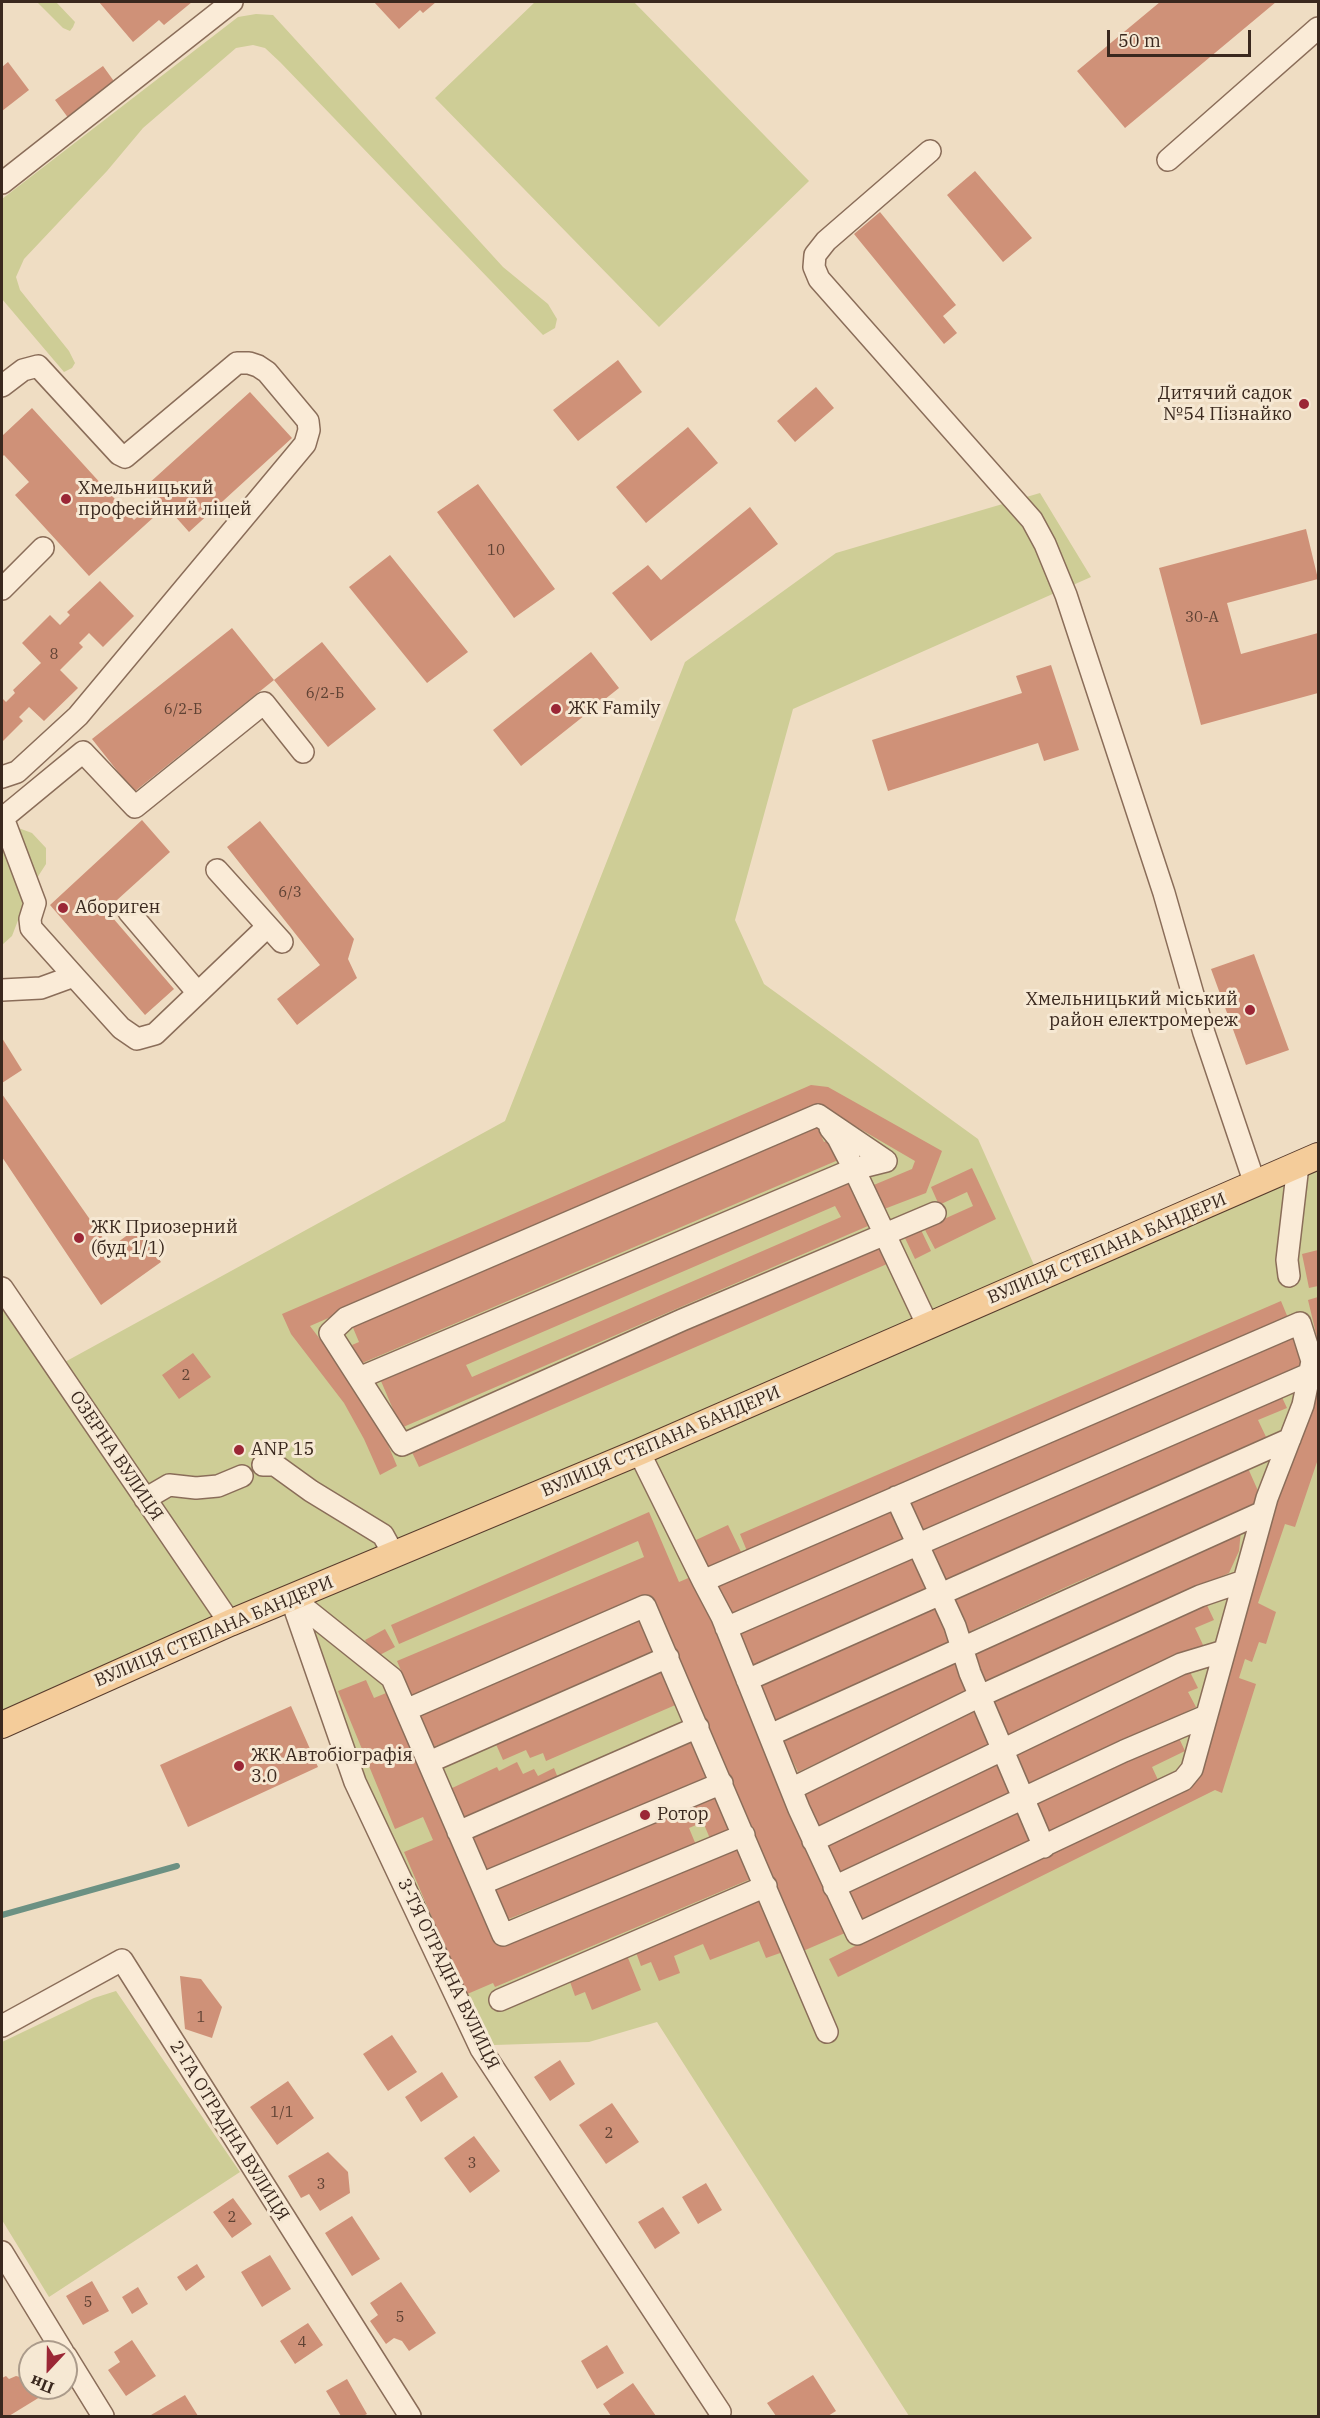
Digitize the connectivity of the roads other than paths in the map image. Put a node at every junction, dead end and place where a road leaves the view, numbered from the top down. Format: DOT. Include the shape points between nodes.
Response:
graph roads {
  1 [pos="232,2"];
  2 [pos="1318,28"];
  3 [pos="930,151"];
  4 [pos="1168,160"];
  5 [pos="2,183"];
  6 [pos="2,386"];
  7 [pos="43,548"];
  8 [pos="2,588"];
  9 [pos="303,752"];
  10 [pos="2,777"];
  11 [pos="217,870"];
  12 [pos="129,912"];
  13 [pos="267,927"];
  14 [pos="282,942"];
  15 [pos="74,976"];
  16 [pos="2,990"];
  17 [pos="198,993"];
  18 [pos="818,1115"];
  19 [pos="1308,1160"];
  20 [pos="854,1169"];
  21 [pos="1255,1184"];
  22 [pos="936,1213"];
  23 [pos="885,1234"];
  24 [pos="1289,1276"];
  25 [pos="2,1288"];
  26 [pos="928,1326"];
  27 [pos="1309,1374"];
  28 [pos="359,1378"];
  29 [pos="1290,1439"];
  30 [pos="639,1452"];
  31 [pos="263,1465"];
  32 [pos="242,1476"];
  33 [pos="896,1497"];
  34 [pos="145,1499"];
  35 [pos="1263,1512"];
  36 [pos="917,1544"];
  37 [pos="394,1555"];
  38 [pos="703,1581"];
  39 [pos="1244,1581"];
  40 [pos="941,1595"];
  41 [pos="291,1598"];
  42 [pos="230,1623"];
  43 [pos="726,1628"];
  44 [pos="962,1647"];
  45 [pos="1224,1651"];
  46 [pos="668,1657"];
  47 [pos="747,1680"];
  48 [pos="980,1696"];
  49 [pos="406,1710"];
  50 [pos="1206,1716"];
  51 [pos="2,1725"];
  52 [pos="698,1727"];
  53 [pos="770,1735"];
  54 [pos="1003,1750"];
  55 [pos="429,1762"];
  56 [pos="722,1783"];
  57 [pos="791,1789"];
  58 [pos="1023,1798"];
  59 [pos="458,1832"];
  60 [pos="744,1835"];
  61 [pos="813,1841"];
  62 [pos="1044,1847"];
  63 [pos="481,1884"];
  64 [pos="766,1886"];
  65 [pos="834,1887"];
  66 [pos="500,2000"];
  67 [pos="2,2026"];
  68 [pos="827,2032"];
  69 [pos="2,2252"];
  70 [pos="56,2340"];
  71 [pos="78,2375"];
  72 [pos="719,2415"];
  73 [pos="103,2416"];
  74 [pos="410,2416"];
  1 -- 5 [label="street"];
  2 -- 4 [label="street"];
  3 -- 21 [label="street" via="826,241 815,255 814,267 819,279 1032,520 1045,544 1066,595 1164,893 1204,1033"];
  6 -- 10 [label="street" via="23,370 38,366 125,457 237,363 249,363 267,372 308,421 309,430 305,444 78,716 17,772"];
  7 -- 8 [label="street"];
  9 -- 15 [label="street" via="264,703 135,807 83,752 3,818 35,903 31,928"];
  11 -- 13 [label="street"];
  12 -- 17 [label="street"];
  13 -- 14 [label="street"];
  13 -- 17 [label="street"];
  15 -- 16 [label="street" via="41,988"];
  15 -- 17 [label="street" via="121,1028 137,1039 155,1034"];
  18 -- 20 [label="street" via="838,1138"];
  18 -- 20 [label="street" via="886,1161"];
  18 -- 28 [label="street" via="346,1318 330,1333"];
  19 -- 21 [label="main road, ВУЛИЦЯ СТЕПАНА БАНДЕРИ"];
  19 -- 24 [label="street" via="1287,1260"];
  20 -- 23 [label="street"];
  20 -- 28 [label="street"];
  21 -- 26 [label="main road, ВУЛИЦЯ СТЕПАНА БАНДЕРИ"];
  22 -- 23 [label="street"];
  23 -- 26 [label="street"];
  23 -- 28 [label="street" via="402,1445"];
  25 -- 34 [label="street, ОЗЕРНА ВУЛИЦЯ"];
  26 -- 30 [label="main road, ВУЛИЦЯ СТЕПАНА БАНДЕРИ"];
  27 -- 29 [label="street"];
  27 -- 33 [label="street" via="1312,1361 1299,1323"];
  27 -- 36 [label="street"];
  29 -- 35 [label="street"];
  29 -- 40 [label="street"];
  30 -- 37 [label="main road, ВУЛИЦЯ СТЕПАНА БАНДЕРИ"];
  30 -- 38 [label="street"];
  31 -- 37 [label="street" via="275,1465 383,1535"];
  32 -- 34 [label="street" via="218,1486 169,1485"];
  33 -- 36 [label="street"];
  33 -- 38 [label="street"];
  34 -- 42 [label="street, ОЗЕРНА ВУЛИЦЯ"];
  35 -- 39 [label="street"];
  35 -- 44 [label="street"];
  36 -- 40 [label="street"];
  36 -- 43 [label="street"];
  37 -- 41 [label="main road, ВУЛИЦЯ СТЕПАНА БАНДЕРИ"];
  38 -- 43 [label="street"];
  39 -- 45 [label="street"];
  39 -- 48 [label="street" via="1200,1596"];
  40 -- 44 [label="street"];
  40 -- 47 [label="street"];
  41 -- 42 [label="main road, ВУЛИЦЯ СТЕПАНА БАНДЕРИ"];
  41 -- 49 [label="street" via="392,1678"];
  41 -- 72 [label="street, 3-ТЯ ОТРАДНА ВУЛИЦЯ" via="355,1782 481,2049"];
  42 -- 51 [label="main road, ВУЛИЦЯ СТЕПАНА БАНДЕРИ"];
  43 -- 47 [label="street"];
  44 -- 48 [label="street"];
  44 -- 53 [label="street"];
  45 -- 50 [label="street"];
  45 -- 54 [label="street" via="1181,1664"];
  46 -- 49 [label="street" via="645,1606"];
  46 -- 52 [label="street"];
  46 -- 55 [label="street"];
  47 -- 53 [label="street"];
  48 -- 54 [label="street"];
  48 -- 57 [label="street"];
  49 -- 55 [label="street"];
  50 -- 58 [label="street"];
  50 -- 62 [label="street" via="1192,1769 1183,1779"];
  52 -- 56 [label="street"];
  52 -- 59 [label="street"];
  53 -- 57 [label="street"];
  54 -- 58 [label="street"];
  54 -- 61 [label="street"];
  55 -- 59 [label="street"];
  56 -- 60 [label="street"];
  56 -- 63 [label="street"];
  57 -- 61 [label="street"];
  58 -- 62 [label="street"];
  58 -- 65 [label="street"];
  59 -- 63 [label="street"];
  60 -- 63 [label="street" via="503,1935"];
  60 -- 64 [label="street"];
  61 -- 65 [label="street"];
  62 -- 65 [label="street" via="857,1935"];
  64 -- 66 [label="street"];
  64 -- 68 [label="street"];
  67 -- 74 [label="street, 2-ГА ОТРАДНА ВУЛИЦЯ" via="122,1960"];
  69 -- 70 [label="street"];
  71 -- 73 [label="street"];
}
